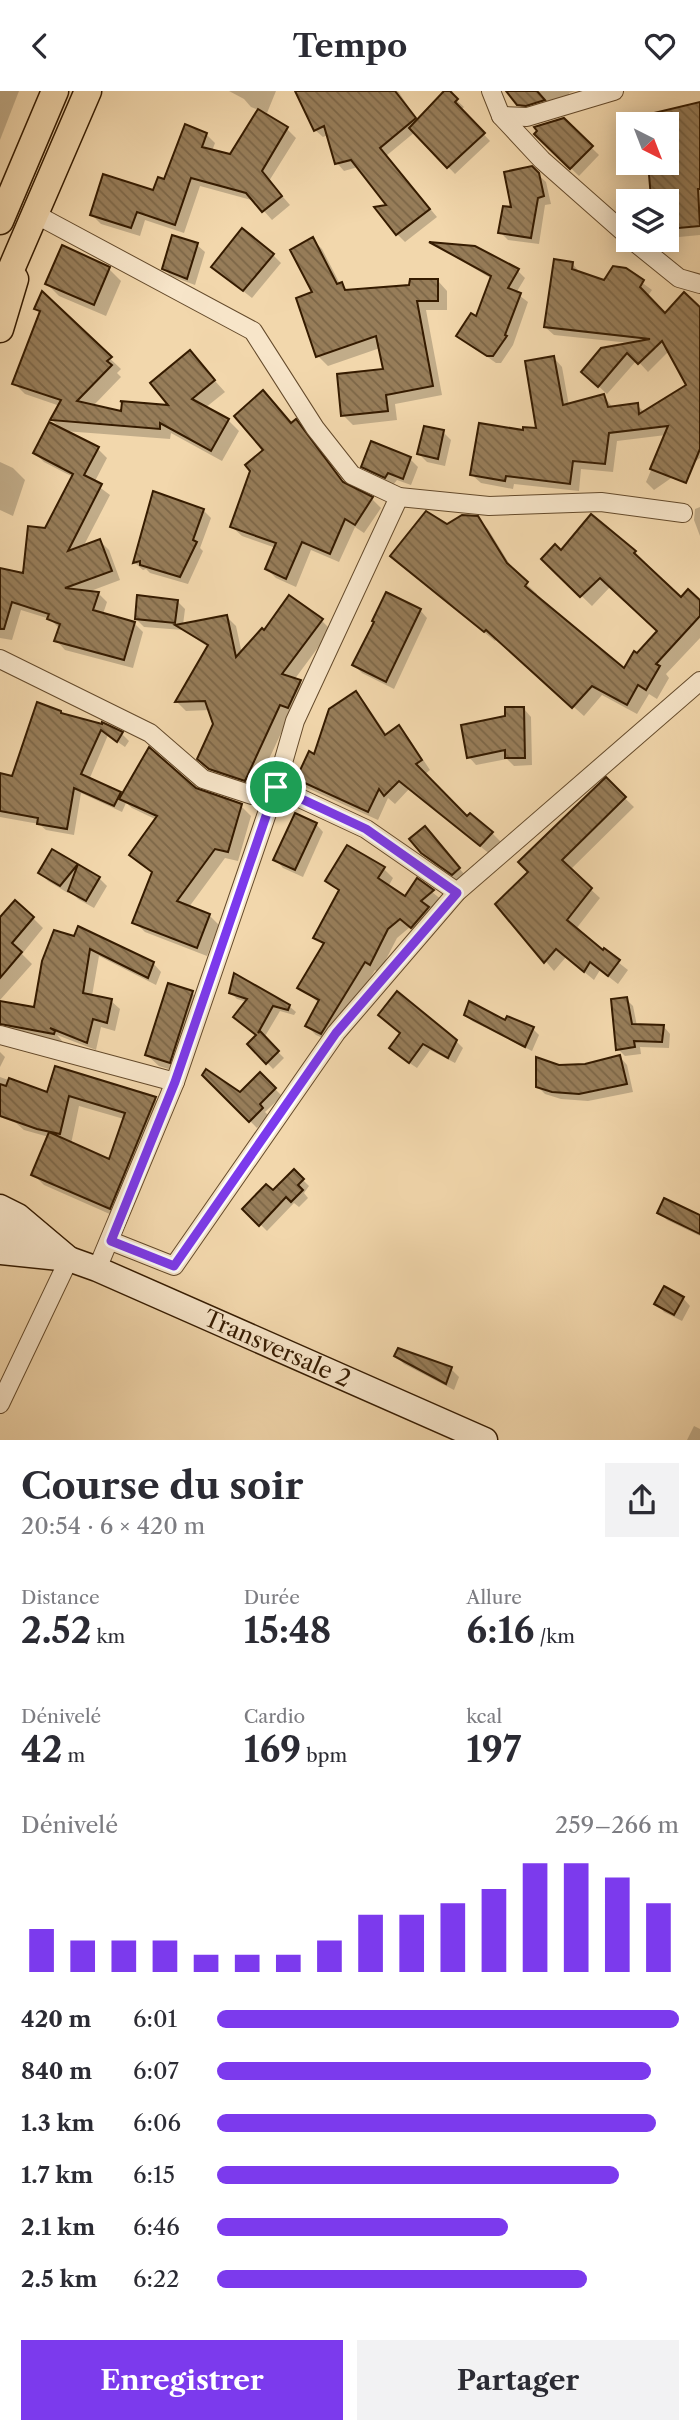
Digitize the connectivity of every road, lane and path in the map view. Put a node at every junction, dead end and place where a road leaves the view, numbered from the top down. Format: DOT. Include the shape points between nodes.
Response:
graph roads {
  1 [pos="55,91"];
  2 [pos="88,91"];
  3 [pos="491,91"];
  4 [pos="614,91"];
  5 [pos="501,116"];
  6 [pos="2,208"];
  7 [pos="35,214"];
  8 [pos="616,226"];
  9 [pos="647,252"];
  10 [pos="700,284"];
  11 [pos="0,295"];
  12 [pos="0,329"];
  13 [pos="399,496"];
  14 [pos="683,513"];
  15 [pos="0,660"];
  16 [pos="700,681"];
  17 [pos="276,787"];
  18 [pos="457,893"];
  19 [pos="0,1035"];
  20 [pos="175,1082"];
  21 [pos="0,1207"];
  22 [pos="0,1229"];
  23 [pos="111,1241"];
  24 [pos="0,1252"];
  25 [pos="69,1259"];
  26 [pos="97,1269"];
  27 [pos="0,1404"];
  28 [pos="485,1440"];
  1 -- 6 [label="main road"];
  2 -- 7 [label="main road"];
  3 -- 5 [label="street"];
  4 -- 5 [label="street" via="527,117"];
  5 -- 8 [label="street" via="542,160"];
  7 -- 11 [label="main road"];
  7 -- 12 [label="main road"];
  7 -- 13 [label="street" via="253,331 315,428 352,475"];
  9 -- 10 [label="street" via="679,278"];
  13 -- 14 [label="street" via="489,506 601,502"];
  13 -- 17 [label="street" via="295,721"];
  15 -- 17 [label="street" via="150,733 204,779 253,795"];
  16 -- 18 [label="street"];
  17 -- 18 [label="street" via="366,829"];
  17 -- 20 [label="street"];
  18 -- 23 [label="street" via="336,1033 174,1266"];
  19 -- 20 [label="street"];
  20 -- 23 [label="street"];
  21 -- 25 [label="main road, Transversale 2" via="18,1216"];
  22 -- 25 [label="main road"];
  23 -- 26 [label="street"];
  24 -- 25 [label="main road, Transversale 2"];
  25 -- 26 [label="main road, Transversale 2"];
  25 -- 27 [label="street"];
  26 -- 28 [label="main road, Transversale 2"];
}
